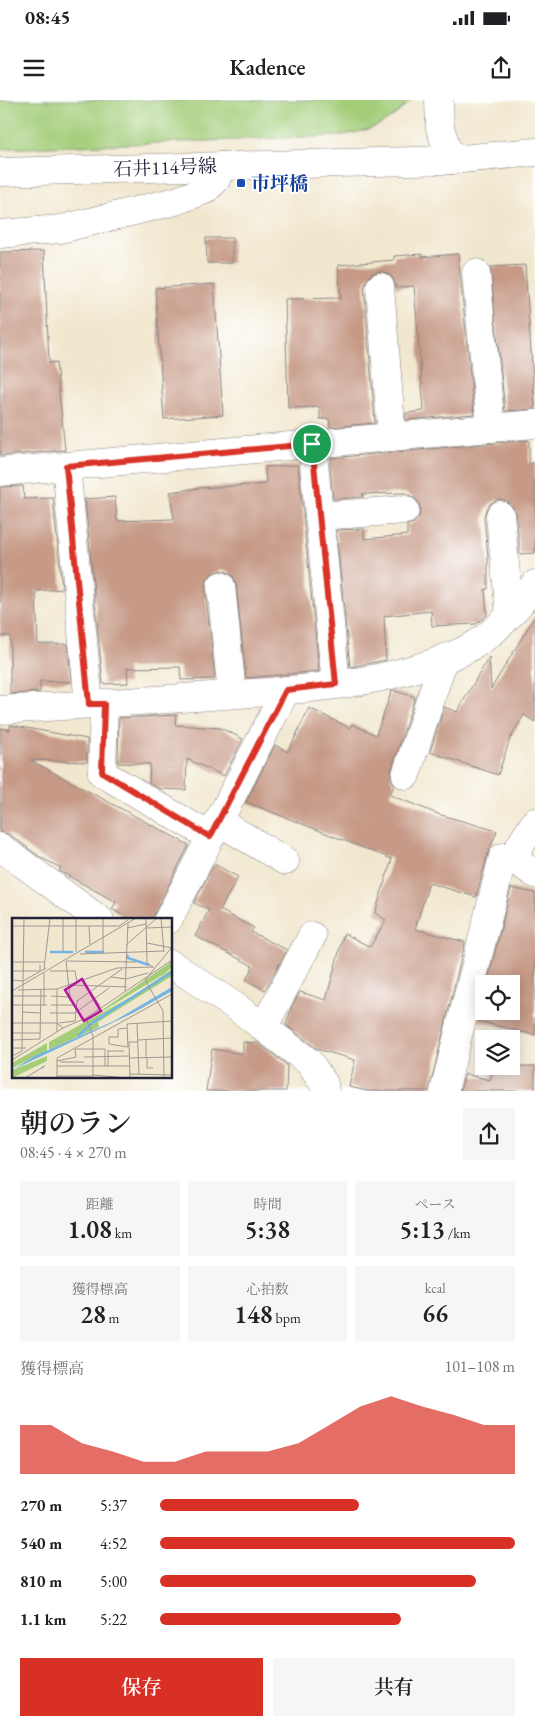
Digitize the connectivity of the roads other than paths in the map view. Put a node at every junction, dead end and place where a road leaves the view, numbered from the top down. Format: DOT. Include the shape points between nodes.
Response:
graph roads {
  1 [pos="439,100"];
  2 [pos="535,152"];
  3 [pos="451,160"];
  4 [pos="221,166"];
  5 [pos="0,172"];
  6 [pos="0,234"];
  7 [pos="476,272"];
  8 [pos="380,287"];
  9 [pos="535,424"];
  10 [pos="491,428"];
  11 [pos="392,437"];
  12 [pos="312,444"];
  13 [pos="66,466"];
  14 [pos="0,472"];
  15 [pos="406,510"];
  16 [pos="500,515"];
  17 [pos="319,516"];
  18 [pos="221,586"];
  19 [pos="527,598"];
  20 [pos="444,658"];
  21 [pos="336,684"];
  22 [pos="286,690"];
  23 [pos="232,694"];
  24 [pos="96,704"];
  25 [pos="0,710"];
  26 [pos="406,775"];
  27 [pos="535,822"];
  28 [pos="214,829"];
  29 [pos="0,847"];
  30 [pos="512,858"];
  31 [pos="285,861"];
  32 [pos="535,874"];
  33 [pos="97,918"];
  34 [pos="169,918"];
  35 [pos="312,936"];
  36 [pos="172,965"];
  37 [pos="263,1028"];
  38 [pos="325,1091"];
  39 [pos="444,1091"];
  1 -- 3 [label="street" via="440,128"];
  2 -- 3 [label="street, 石井114号線"];
  3 -- 4 [label="street, 石井114号線"];
  4 -- 5 [label="street, 石井114号線"];
  4 -- 6 [label="street" via="216,180 205,190 176,201 60,229"];
  7 -- 10 [label="street"];
  8 -- 11 [label="street"];
  9 -- 10 [label="street"];
  10 -- 11 [label="street"];
  11 -- 12 [label="street"];
  12 -- 13 [label="street"];
  12 -- 17 [label="street"];
  13 -- 14 [label="street"];
  13 -- 24 [label="street"];
  15 -- 17 [label="street"];
  16 -- 19 [label="street"];
  17 -- 21 [label="street"];
  18 -- 23 [label="street"];
  19 -- 20 [label="street" via="484,637 465,650"];
  20 -- 21 [label="street" via="415,669"];
  20 -- 26 [label="street"];
  21 -- 22 [label="street"];
  22 -- 23 [label="street"];
  22 -- 28 [label="street"];
  23 -- 24 [label="street"];
  24 -- 25 [label="street"];
  24 -- 28 [label="street" via="102,772"];
  27 -- 30 [label="street"];
  28 -- 31 [label="street"];
  28 -- 34 [label="street"];
  29 -- 33 [label="street"];
  30 -- 32 [label="street"];
  30 -- 39 [label="street" via="503,857"];
  35 -- 37 [label="street"];
  36 -- 37 [label="street"];
  37 -- 38 [label="street" via="309,1062 324,1084"];
}
